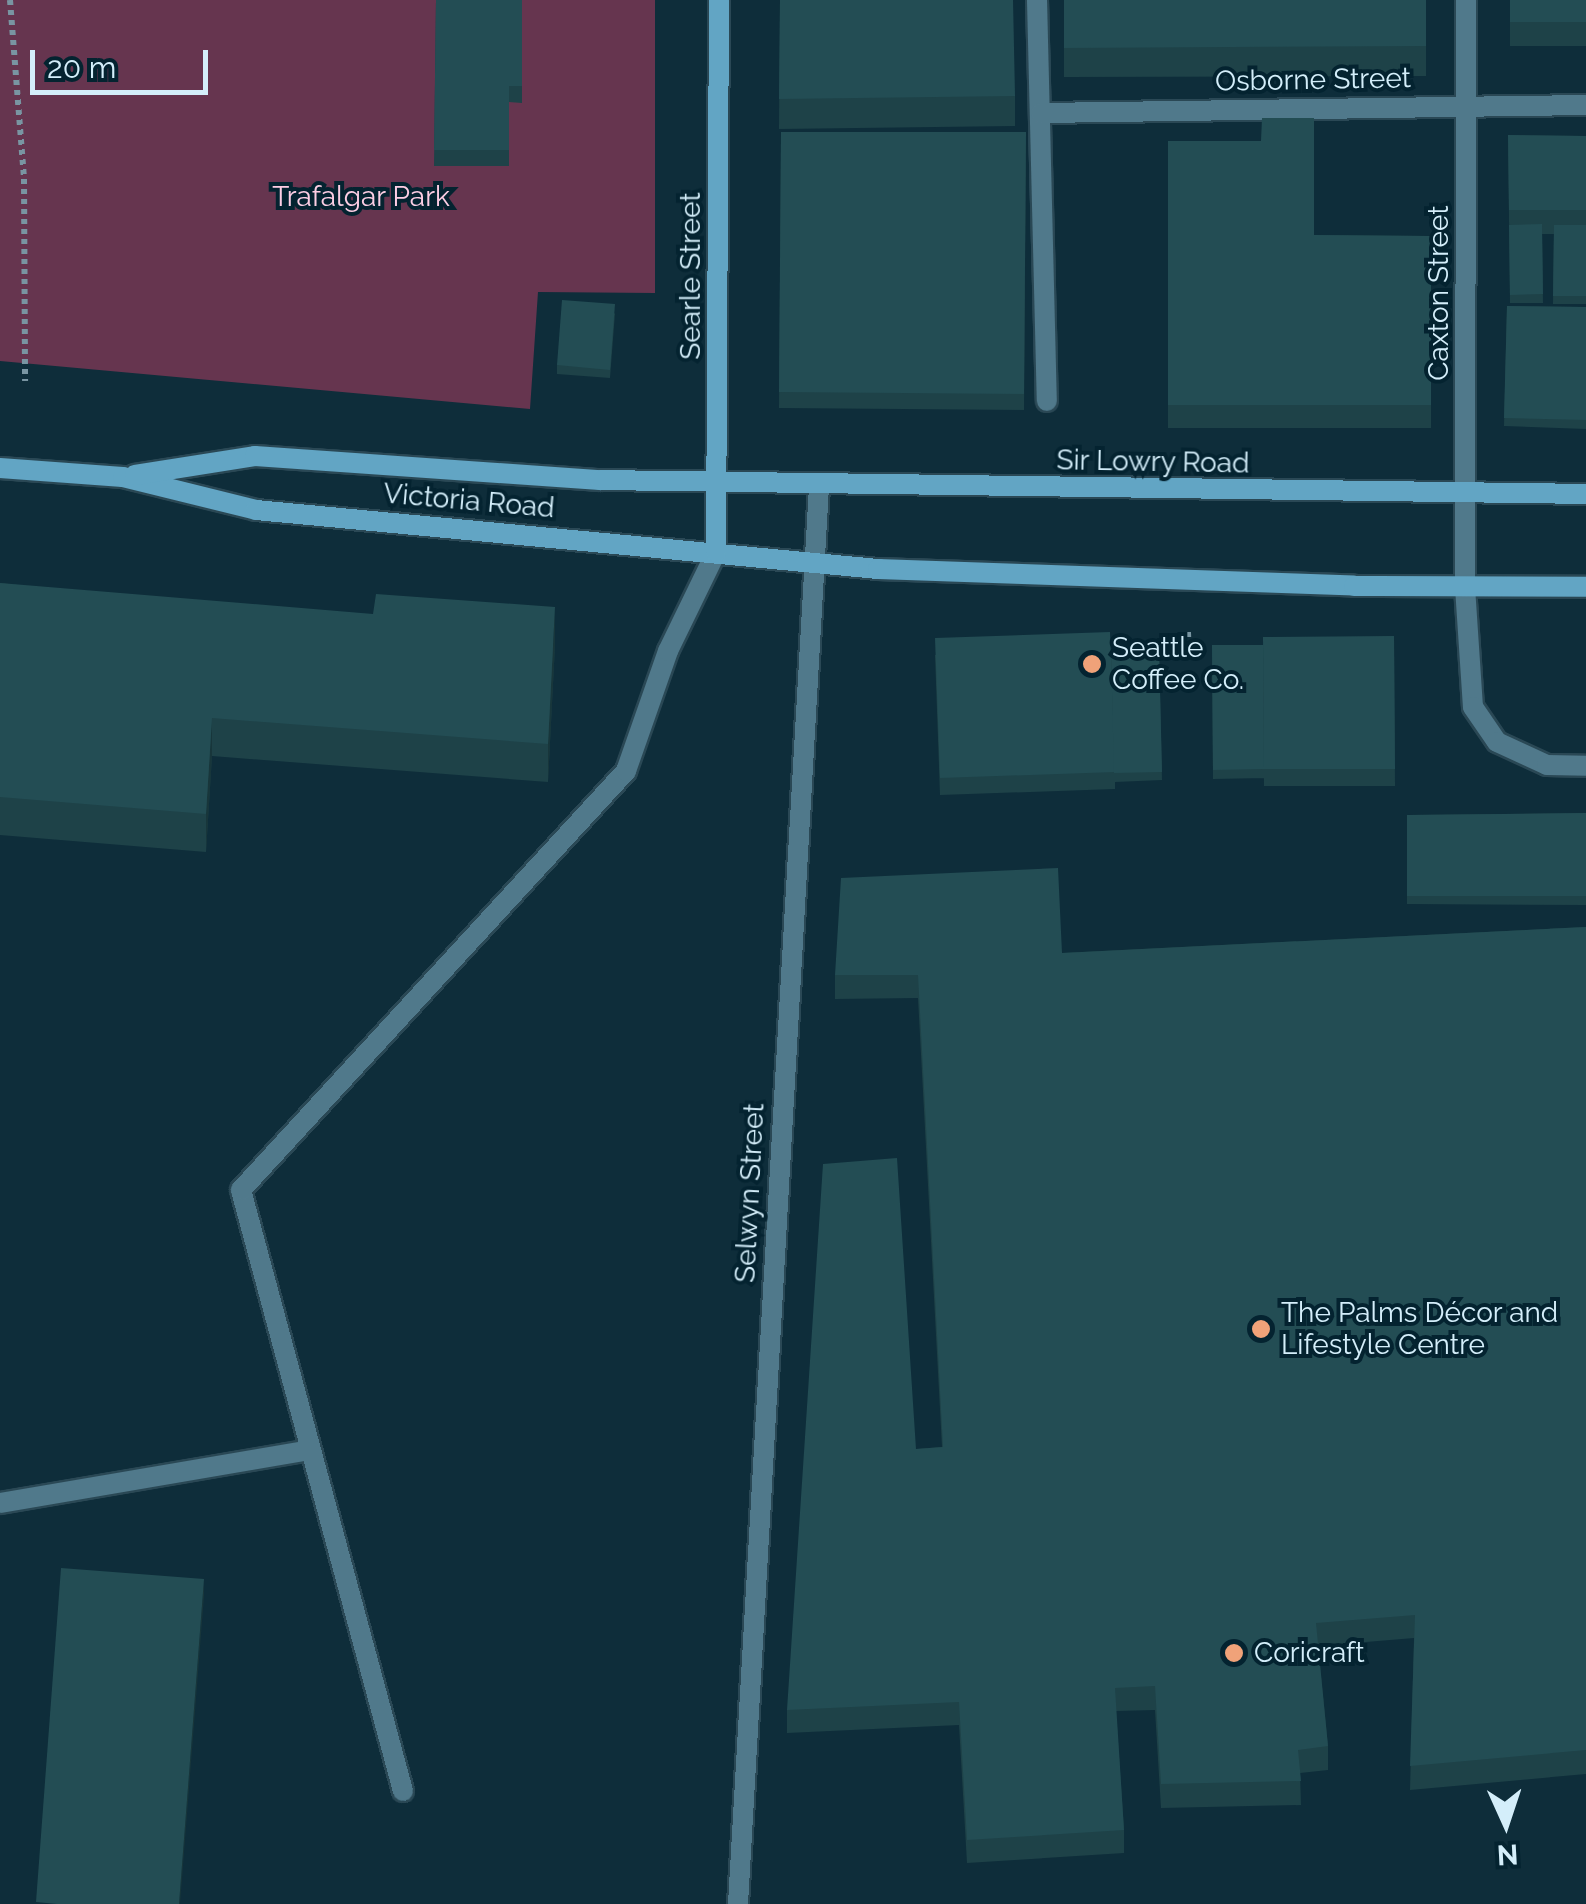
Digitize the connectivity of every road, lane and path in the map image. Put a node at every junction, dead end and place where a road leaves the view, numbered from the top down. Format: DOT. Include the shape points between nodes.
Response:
graph roads {
  1 [pos="10,0"];
  2 [pos="719,0"];
  3 [pos="1037,0"];
  4 [pos="1466,0"];
  5 [pos="1466,104"];
  6 [pos="1586,105"];
  7 [pos="1041,113"];
  8 [pos="24,381"];
  9 [pos="1047,401"];
  10 [pos="0,468"];
  11 [pos="123,477"];
  12 [pos="718,482"];
  13 [pos="818,485"];
  14 [pos="1466,493"];
  15 [pos="1586,494"];
  16 [pos="716,552"];
  17 [pos="814,563"];
  18 [pos="1465,587"];
  19 [pos="1586,588"];
  20 [pos="1188,632"];
  21 [pos="1189,656"];
  22 [pos="1586,766"];
  23 [pos="311,1450"];
  24 [pos="0,1503"];
  25 [pos="403,1791"];
  26 [pos="738,1904"];
  1 -- 8 [label="path" via="24,179"];
  2 -- 12 [label="main road, Searle Street"];
  3 -- 7 [label="street"];
  4 -- 5 [label="street, Caxton Street"];
  5 -- 6 [label="street, Osborne Street"];
  5 -- 7 [label="street, Osborne Street"];
  5 -- 14 [label="street, Caxton Street"];
  7 -- 9 [label="street"];
  10 -- 11 [label="main road, Victoria Road"];
  11 -- 12 [label="main road, Victoria Road" via="255,456"];
  11 -- 16 [label="main road, Victoria Road" via="256,510"];
  12 -- 13 [label="main road, Sir Lowry Road"];
  12 -- 16 [label="main road, Searle Street"];
  13 -- 14 [label="main road, Sir Lowry Road"];
  13 -- 17 [label="street, Selwyn Street"];
  14 -- 15 [label="main road, Sir Lowry Road"];
  14 -- 18 [label="street, Caxton Street"];
  16 -- 17 [label="main road, Victoria Road"];
  16 -- 23 [label="street" via="668,651 626,771 240,1190"];
  17 -- 18 [label="main road"];
  17 -- 26 [label="street, Selwyn Street"];
  18 -- 19 [label="main road"];
  18 -- 22 [label="street, Caxton Street" via="1473,707 1497,742 1547,765"];
  20 -- 21 [label="path"];
  23 -- 24 [label="street"];
  23 -- 25 [label="street"];
}
